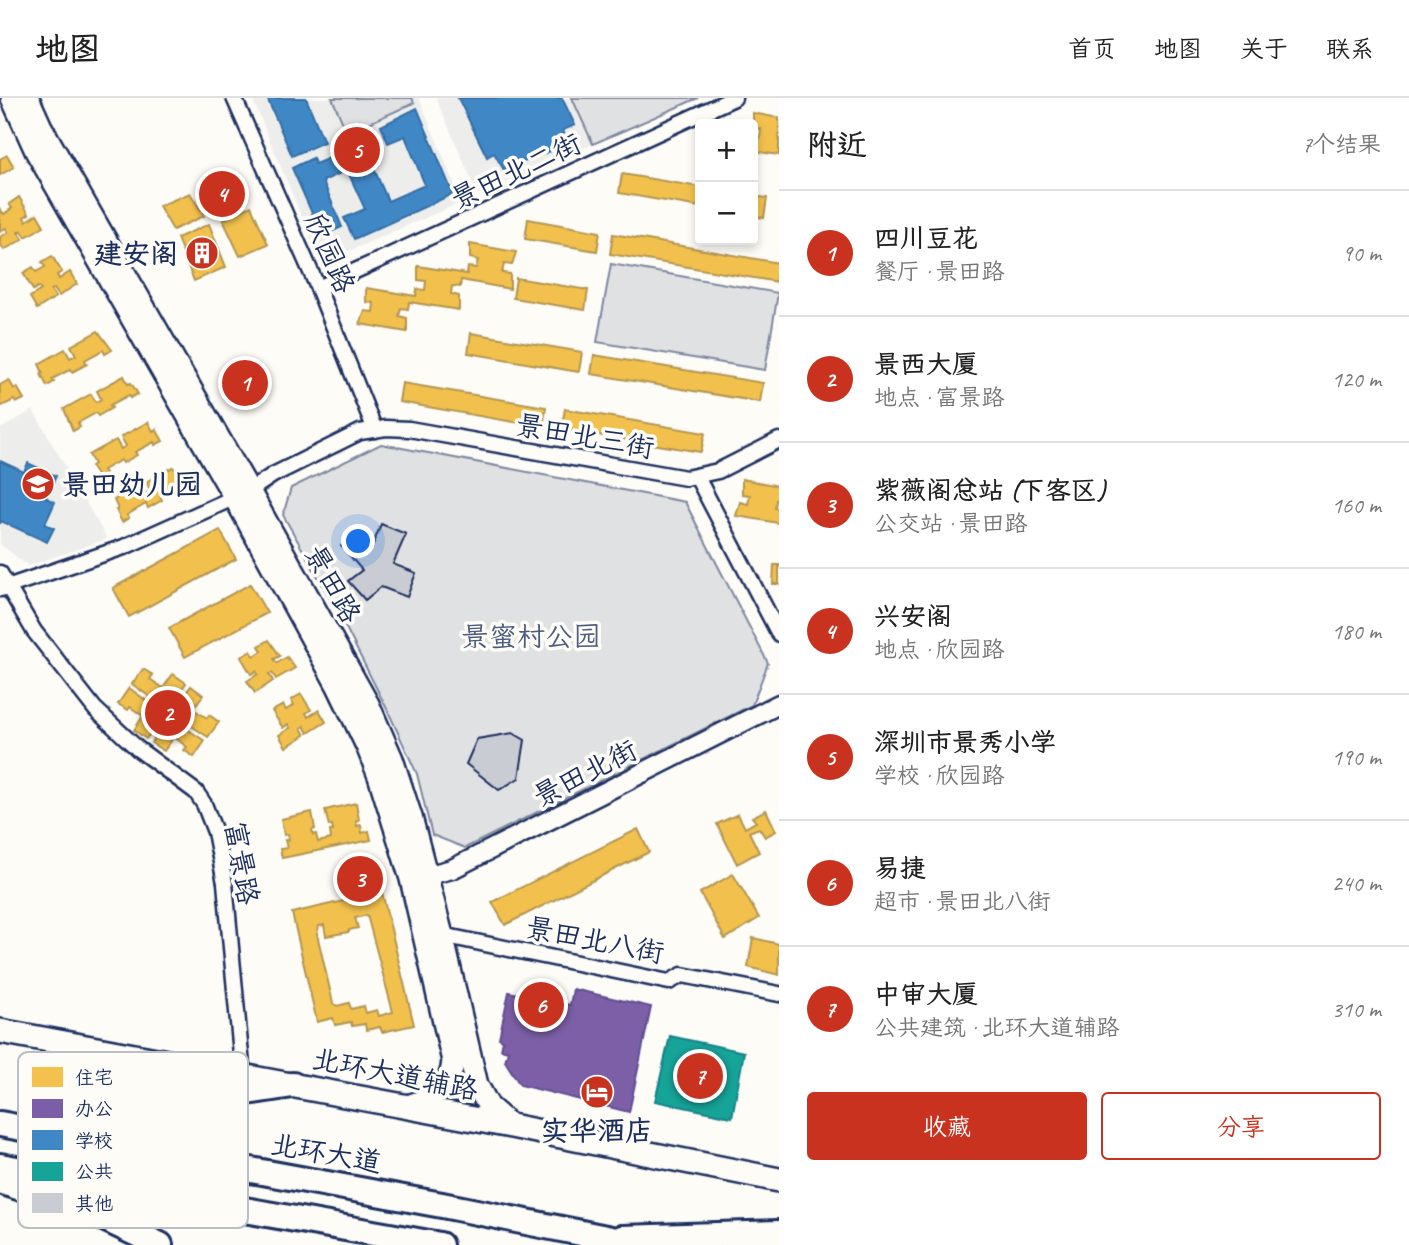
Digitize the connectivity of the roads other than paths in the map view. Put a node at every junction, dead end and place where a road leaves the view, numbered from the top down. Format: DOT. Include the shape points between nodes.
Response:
graph roads {
  1 [pos="12,98"];
  2 [pos="29,98"];
  3 [pos="234,98"];
  4 [pos="734,98"];
  5 [pos="318,288"];
  6 [pos="375,430"];
  7 [pos="779,440"];
  8 [pos="697,477"];
  9 [pos="242,494"];
  10 [pos="3,583"];
  11 [pos="779,634"];
  12 [pos="779,704"];
  13 [pos="419,878"];
  14 [pos="442,935"];
  15 [pos="779,995"];
  16 [pos="0,1031"];
  17 [pos="113,1052"];
  18 [pos="241,1052"];
  19 [pos="248,1077"];
  20 [pos="293,1085"];
  21 [pos="248,1091"];
  22 [pos="408,1106"];
  23 [pos="511,1126"];
  24 [pos="0,1166"];
  25 [pos="18,1169"];
  26 [pos="248,1169"];
  27 [pos="779,1180"];
  28 [pos="0,1181"];
  29 [pos="18,1187"];
  30 [pos="248,1211"];
  31 [pos="125,1228"];
  32 [pos="779,1233"];
  33 [pos="607,1238"];
  34 [pos="160,1245"];
  35 [pos="440,1245"];
  36 [pos="640,1245"];
  1 -- 9 [label="main road, 景田路" via="36,151"];
  2 -- 9 [label="main road, 景田路" via="41,128"];
  3 -- 5 [label="street, 欣园路"];
  4 -- 5 [label="street, 景田北二街"];
  5 -- 6 [label="street, 欣园路"];
  6 -- 8 [label="street, 景田北三街" via="410,429 671,477"];
  6 -- 9 [label="street, 景田北三街"];
  7 -- 8 [label="street, 景田北三街"];
  8 -- 11 [label="street"];
  9 -- 10 [label="street, 景田北三街" via="124,547"];
  9 -- 13 [label="main road, 景田路" via="367,746"];
  10 -- 18 [label="street, 富景路" via="95,709 138,749 196,792 204,804 225,883"];
  12 -- 13 [label="street, 景田北街" via="462,864"];
  13 -- 14 [label="main road, 景田路"];
  13 -- 22 [label="main road, 景田路" via="453,1061 444,1088"];
  14 -- 15 [label="street, 景田北八街" via="669,982 682,975"];
  14 -- 23 [label="main road, 景田路" via="479,1091 494,1113"];
  16 -- 17 [label="main road, 北环大道辅路"];
  19 -- 20 [label="main road, 北环大道辅路"];
  20 -- 21 [label="highway"];
  20 -- 22 [label="main road, 北环大道辅路"];
  22 -- 23 [label="main road, 北环大道辅路"];
  23 -- 27 [label="main road, 北环大道辅路"];
  24 -- 25 [label="highway"];
  26 -- 33 [label="highway, 北环大道"];
  28 -- 29 [label="highway"];
  30 -- 35 [label="highway"];
  31 -- 34 [label="highway"];
  32 -- 33 [label="highway"];
  33 -- 36 [label="highway, 北环大道"];
}
